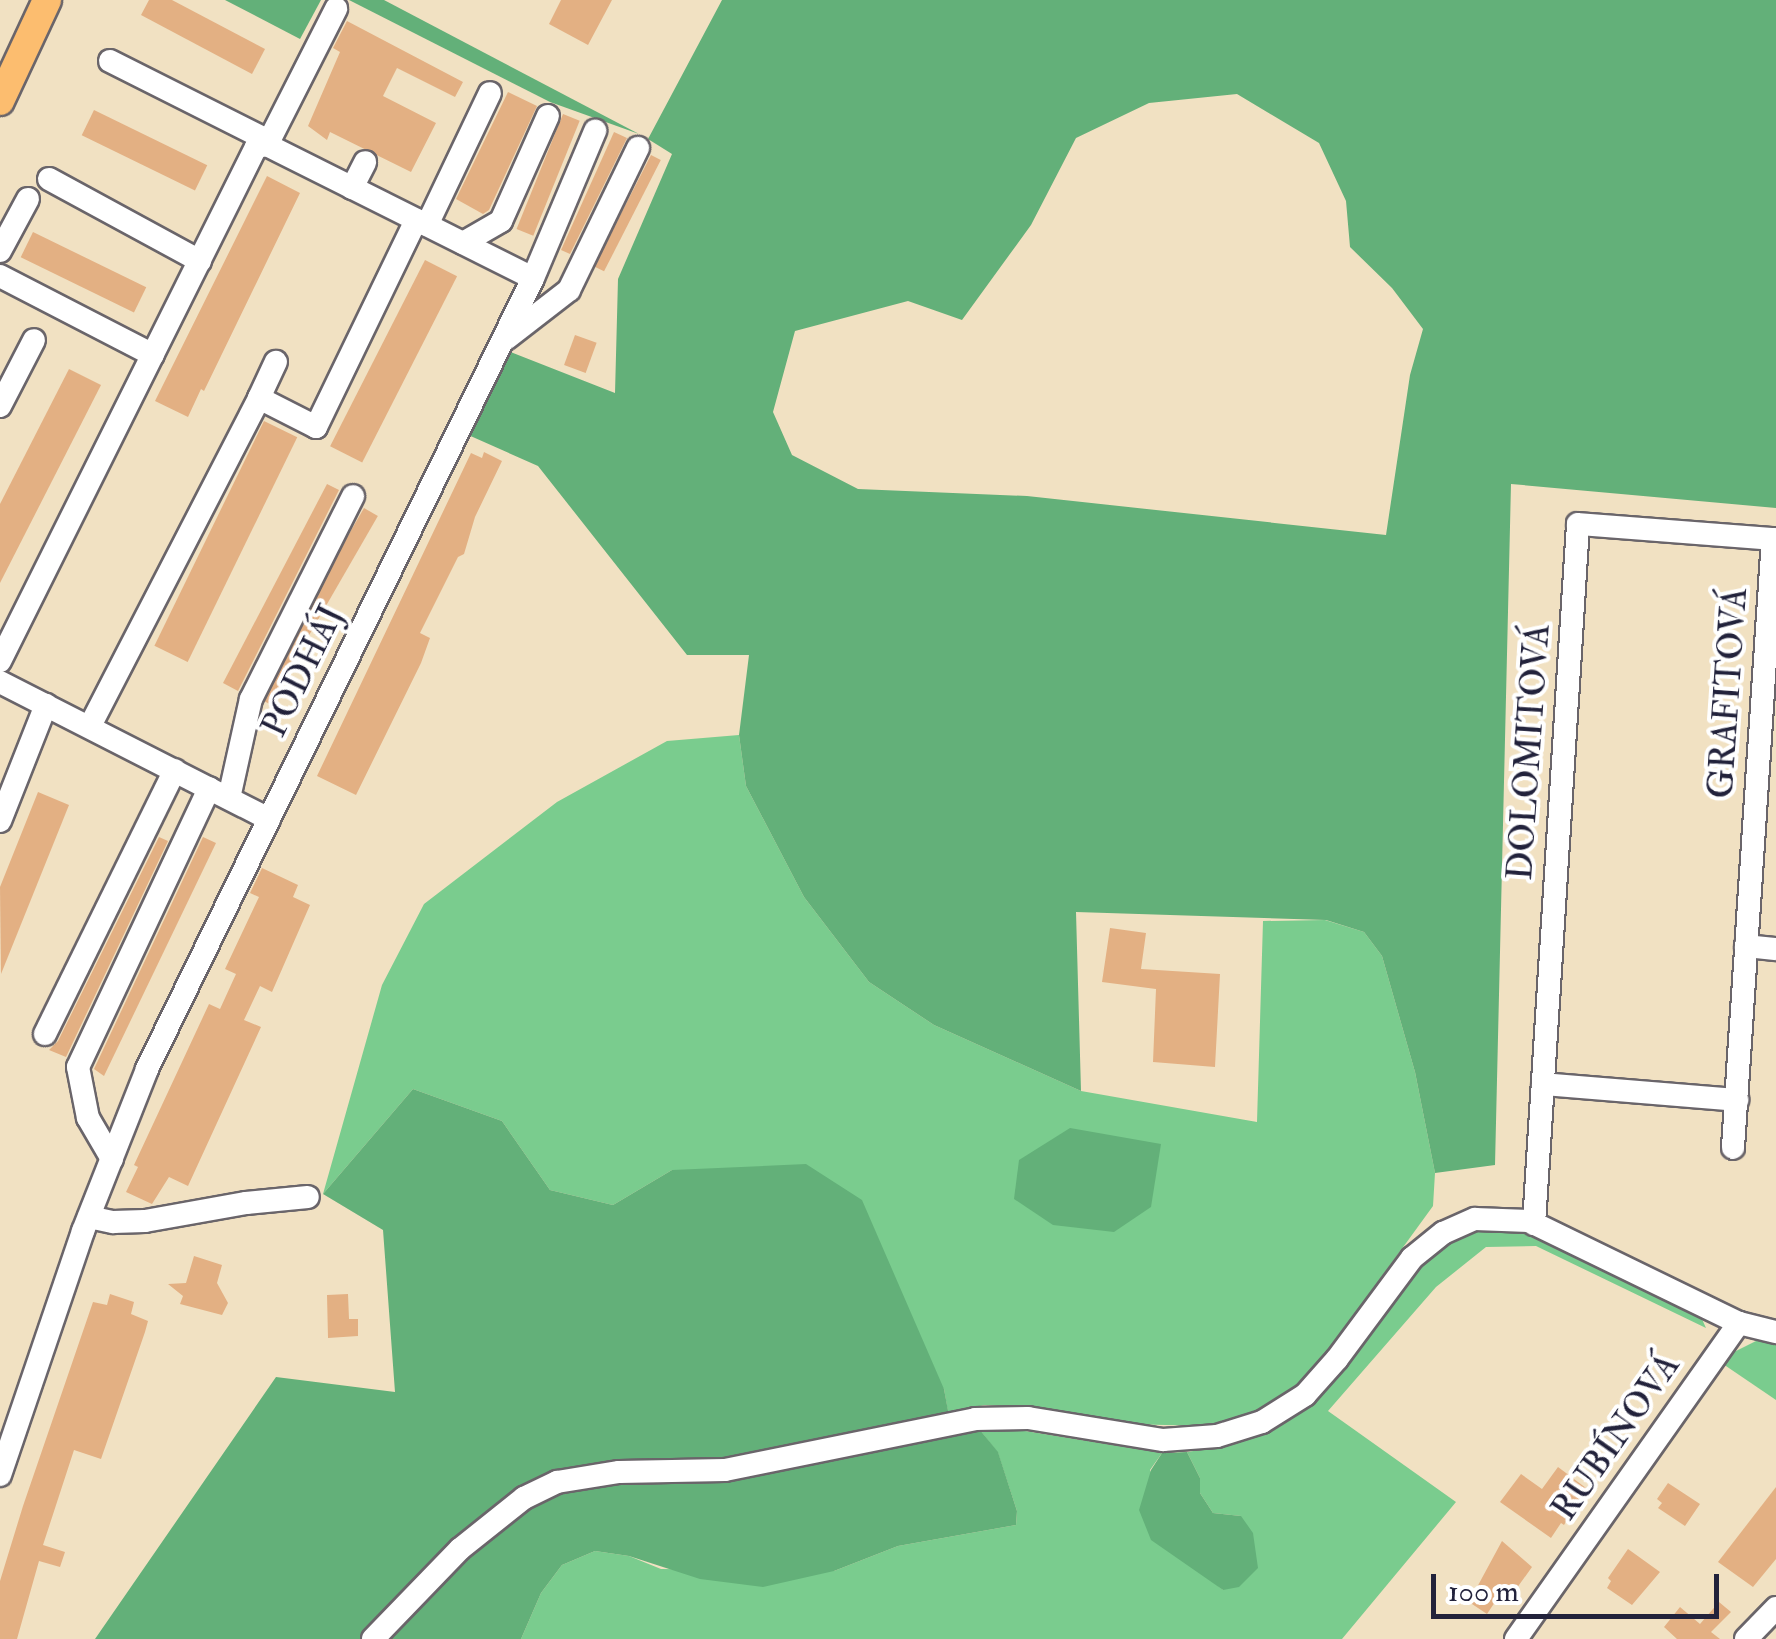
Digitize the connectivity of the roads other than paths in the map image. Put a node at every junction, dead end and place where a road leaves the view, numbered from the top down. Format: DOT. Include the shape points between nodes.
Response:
graph roads {
  1 [pos="47,0"];
  2 [pos="336,8"];
  3 [pos="110,60"];
  4 [pos="490,93"];
  5 [pos="0,100"];
  6 [pos="548,116"];
  7 [pos="595,131"];
  8 [pos="268,143"];
  9 [pos="638,148"];
  10 [pos="366,162"];
  11 [pos="49,179"];
  12 [pos="352,188"];
  13 [pos="28,199"];
  14 [pos="421,222"];
  15 [pos="463,244"];
  16 [pos="0,251"];
  17 [pos="200,260"];
  18 [pos="0,276"];
  19 [pos="533,278"];
  20 [pos="34,340"];
  21 [pos="502,342"];
  22 [pos="153,354"];
  23 [pos="276,362"];
  24 [pos="259,398"];
  25 [pos="0,406"];
  26 [pos="354,496"];
  27 [pos="1678,532"];
  28 [pos="3,648"];
  29 [pos="0,682"];
  30 [pos="46,705"];
  31 [pos="90,726"];
  32 [pos="175,770"];
  33 [pos="219,793"];
  34 [pos="269,819"];
  35 [pos="0,821"];
  36 [pos="1746,946"];
  37 [pos="1776,948"];
  38 [pos="46,1034"];
  39 [pos="1543,1084"];
  40 [pos="1736,1100"];
  41 [pos="1734,1148"];
  42 [pos="112,1159"];
  43 [pos="308,1197"];
  44 [pos="89,1216"];
  45 [pos="1534,1224"];
  46 [pos="1738,1324"];
  47 [pos="1776,1332"];
  48 [pos="0,1474"];
  49 [pos="1776,1608"];
  50 [pos="373,1639"];
  51 [pos="1516,1639"];
  52 [pos="1746,1639"];
  1 -- 5 [label="main road"];
  2 -- 8 [label="street"];
  3 -- 8 [label="street"];
  4 -- 14 [label="street"];
  6 -- 15 [label="street" via="501,221"];
  7 -- 19 [label="street, PODHÁJ"];
  8 -- 12 [label="street"];
  8 -- 17 [label="street" via="256,147"];
  9 -- 21 [label="street" via="569,290"];
  10 -- 12 [label="street"];
  11 -- 17 [label="street"];
  12 -- 14 [label="street"];
  13 -- 16 [label="street"];
  14 -- 15 [label="street"];
  14 -- 24 [label="street" via="316,426"];
  15 -- 19 [label="street"];
  17 -- 22 [label="street"];
  18 -- 22 [label="street"];
  19 -- 21 [label="street, PODHÁJ"];
  20 -- 25 [label="street"];
  21 -- 34 [label="street, PODHÁJ"];
  22 -- 28 [label="street"];
  23 -- 24 [label="street"];
  24 -- 31 [label="street"];
  26 -- 33 [label="street" via="251,699"];
  27 -- 36 [label="street, GRAFITOVÁ" via="1773,539"];
  27 -- 39 [label="street, DOLOMITOVÁ" via="1578,524"];
  29 -- 30 [label="street"];
  30 -- 31 [label="street"];
  30 -- 35 [label="street"];
  31 -- 32 [label="street"];
  32 -- 33 [label="street"];
  32 -- 38 [label="street"];
  33 -- 34 [label="street"];
  33 -- 42 [label="street" via="78,1067 88,1118"];
  34 -- 42 [label="street, PODHÁJ" via="147,1069"];
  36 -- 37 [label="street"];
  36 -- 40 [label="street, GRAFITOVÁ"];
  39 -- 40 [label="street"];
  39 -- 45 [label="street, DOLOMITOVÁ"];
  40 -- 41 [label="street, GRAFITOVÁ"];
  42 -- 44 [label="street, PODHÁJ"];
  43 -- 44 [label="street" via="145,1222"];
  44 -- 48 [label="street, PODHÁJ"];
  45 -- 46 [label="street"];
  45 -- 50 [label="street" via="1510,1217 1475,1220 1425,1245 1305,1395 1262,1422 1217,1436 1164,1440 1028,1418 974,1418 740,1467 557,1482 524,1498 460,1549"];
  46 -- 47 [label="street"];
  46 -- 51 [label="street, RUBÍNOVÁ"];
  49 -- 52 [label="street"];
}
